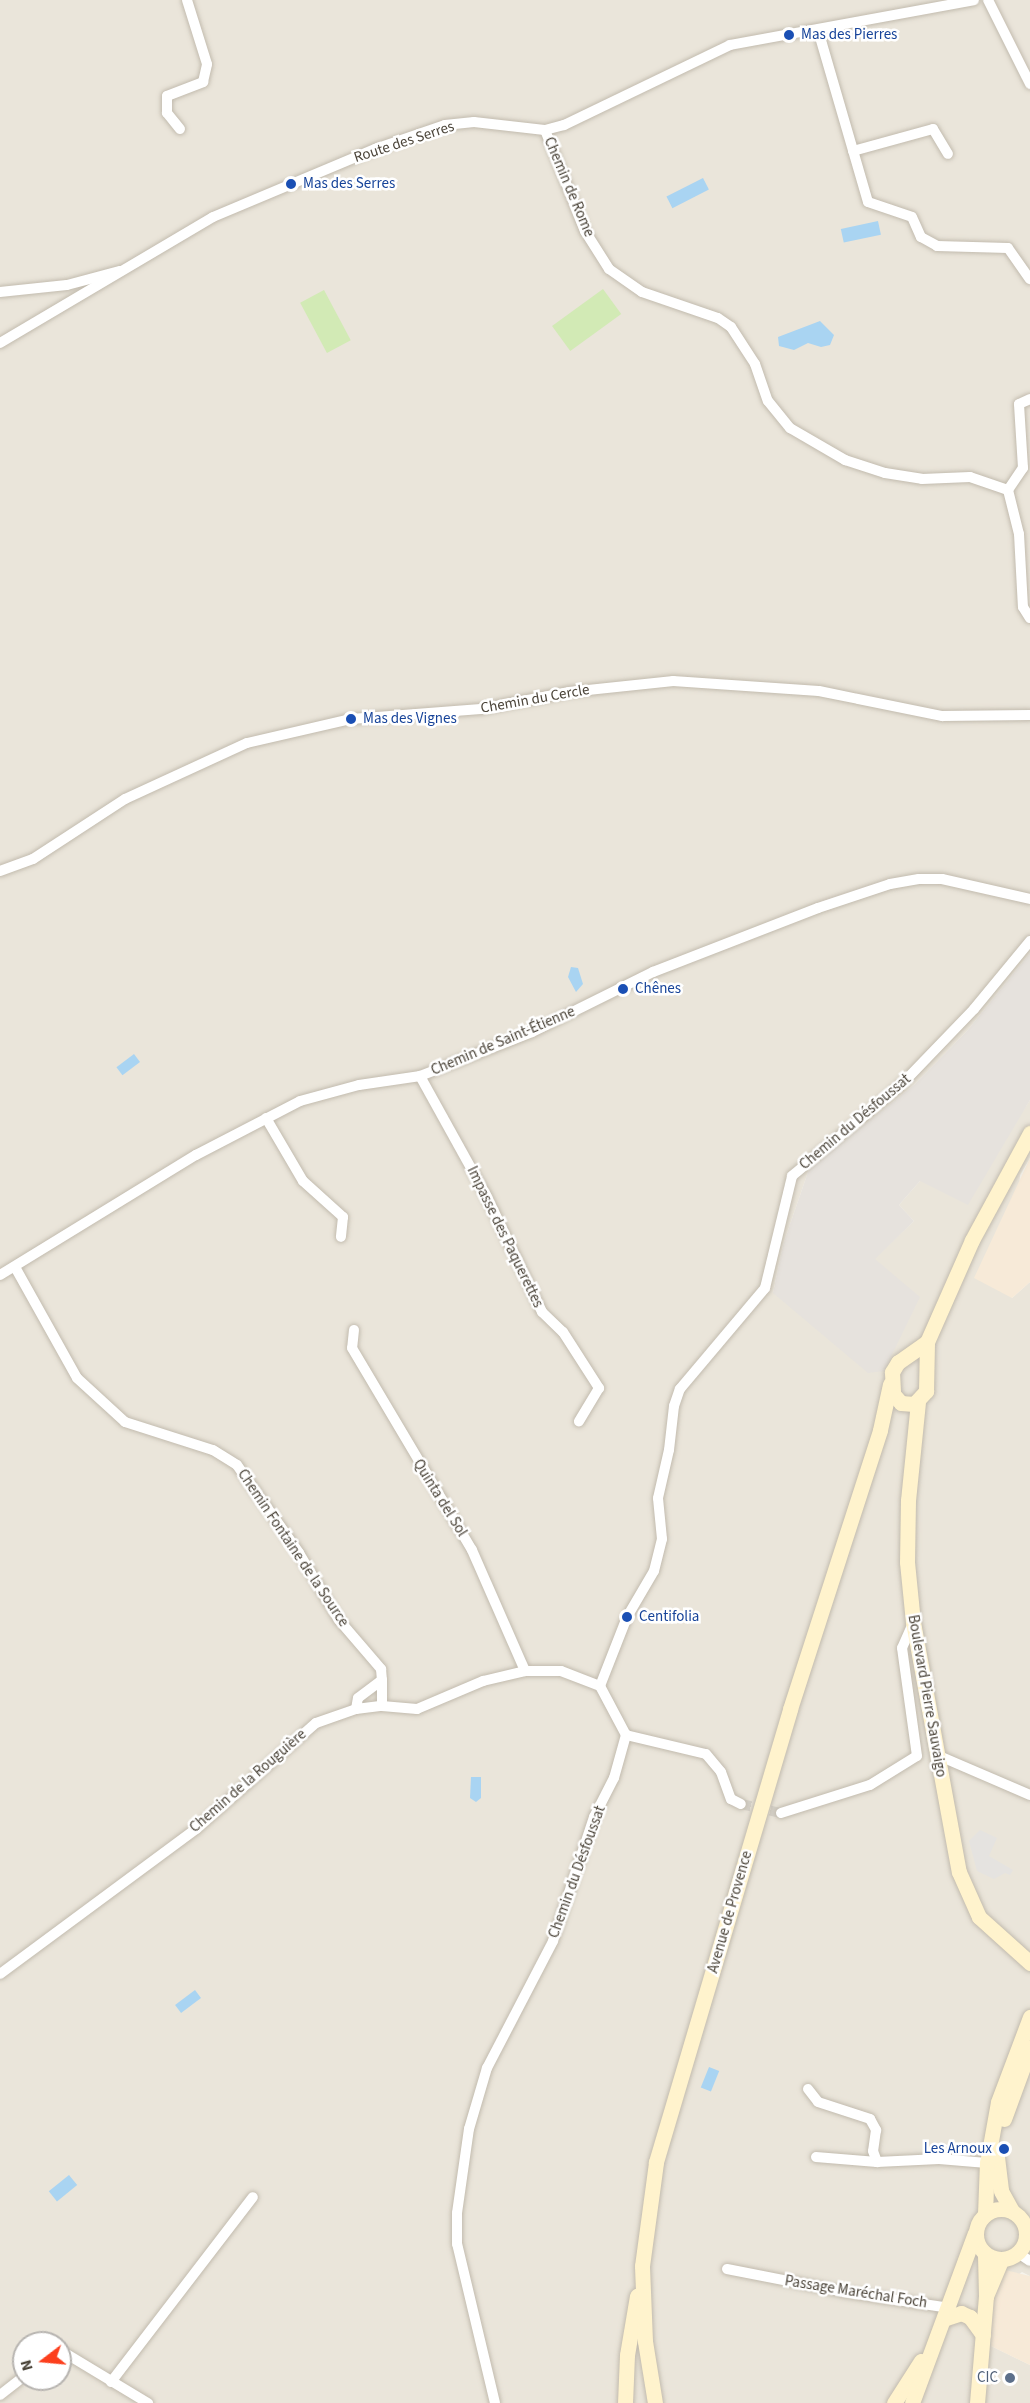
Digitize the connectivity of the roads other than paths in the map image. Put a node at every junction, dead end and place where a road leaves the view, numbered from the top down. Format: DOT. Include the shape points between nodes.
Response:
graph roads {
  1 [pos="187,0"];
  2 [pos="974,0"];
  3 [pos="988,0"];
  4 [pos="818,30"];
  5 [pos="1030,84"];
  6 [pos="180,129"];
  7 [pos="544,130"];
  8 [pos="853,151"];
  9 [pos="948,154"];
  10 [pos="123,271"];
  11 [pos="1030,279"];
  12 [pos="0,292"];
  13 [pos="0,343"];
  14 [pos="1030,399"];
  15 [pos="1008,490"];
  16 [pos="1030,618"];
  17 [pos="1030,715"];
  18 [pos="0,871"];
  19 [pos="1030,898"];
  20 [pos="1030,941"];
  21 [pos="420,1076"];
  22 [pos="266,1118"];
  23 [pos="1030,1133"];
  24 [pos="341,1237"];
  25 [pos="15,1267"];
  26 [pos="0,1275"];
  27 [pos="354,1330"];
  28 [pos="927,1342"];
  29 [pos="907,1357"];
  30 [pos="926,1364"];
  31 [pos="890,1384"];
  32 [pos="909,1403"];
  33 [pos="579,1421"];
  34 [pos="880,1430"];
  35 [pos="913,1622"];
  36 [pos="525,1671"];
  37 [pos="382,1680"];
  38 [pos="600,1686"];
  39 [pos="382,1706"];
  40 [pos="357,1709"];
  41 [pos="626,1736"];
  42 [pos="937,1755"];
  43 [pos="1030,1795"];
  44 [pos="741,1804"];
  45 [pos="781,1813"];
  46 [pos="1015,1949"];
  47 [pos="1030,1953"];
  48 [pos="1030,1963"];
  49 [pos="0,1974"];
  50 [pos="1030,2017"];
  51 [pos="1030,2037"];
  52 [pos="1030,2048"];
  53 [pos="808,2089"];
  54 [pos="1007,2106"];
  55 [pos="816,2157"];
  56 [pos="877,2163"];
  57 [pos="987,2163"];
  58 [pos="253,2197"];
  59 [pos="1012,2211"];
  60 [pos="985,2214"];
  61 [pos="975,2233"];
  62 [pos="985,2255"];
  63 [pos="1024,2257"];
  64 [pos="1001,2260"];
  65 [pos="642,2266"];
  66 [pos="727,2269"];
  67 [pos="963,2271"];
  68 [pos="986,2296"];
  69 [pos="948,2313"];
  70 [pos="983,2336"];
  71 [pos="72,2358"];
  72 [pos="111,2382"];
  73 [pos="12,2386"];
  74 [pos="0,2395"];
  75 [pos="904,2401"];
  76 [pos="148,2403"];
  77 [pos="495,2403"];
  78 [pos="625,2403"];
  79 [pos="655,2403"];
  80 [pos="977,2403"];
  1 -- 6 [label="street" via="207,64 203,82 167,96 168,113"];
  2 -- 4 [label="street, Route des Serres"];
  3 -- 5 [label="street"];
  4 -- 7 [label="street, Route des Serres" via="730,45 564,125"];
  4 -- 8 [label="street"];
  7 -- 10 [label="street, Route des Serres" via="474,122 445,125 330,167 213,217"];
  7 -- 15 [label="street, Chemin de Rome" via="585,231 609,269 642,292 718,318 731,327 755,364 768,401 790,428 845,460 885,473 922,479 970,477"];
  8 -- 9 [label="street" via="933,129"];
  8 -- 11 [label="street" via="868,202 912,218 921,237 937,246 1008,248"];
  10 -- 12 [label="street" via="109,271 67,285"];
  10 -- 13 [label="street, Route des Serres"];
  14 -- 15 [label="street" via="1019,404 1023,468"];
  15 -- 16 [label="street" via="1019,534 1023,607"];
  17 -- 18 [label="street, Chemin du Cercle" via="942,716 819,692 673,681 569,692 481,709 351,720 247,743 125,799 33,859"];
  19 -- 21 [label="street, Chemin de Saint-Étienne" via="942,879 890,884 653,972 532,1032"];
  20 -- 38 [label="street, Chemin du Désfoussat" via="974,1009 900,1086 792,1176 765,1288 680,1389 657,1497 662,1539 654,1571 627,1617"];
  21 -- 22 [label="street, Chemin de Saint-Étienne" via="359,1085 300,1101"];
  21 -- 33 [label="street, Impasse des Paquerettes" via="486,1195 542,1312 563,1332 600,1388"];
  22 -- 24 [label="street" via="303,1180 343,1217"];
  22 -- 25 [label="street, Chemin de Saint-Étienne" via="196,1155"];
  23 -- 28 [label="main road" via="972,1240"];
  25 -- 26 [label="street, Chemin de Saint-Étienne"];
  25 -- 37 [label="street, Chemin Fontaine de la Source" via="77,1378 117,1415 125,1422 213,1450 237,1465 299,1553 339,1620 381,1669"];
  27 -- 36 [label="street, Quinta del Sol" via="352,1348 472,1550"];
  28 -- 29 [label="main road"];
  28 -- 30 [label="main road"];
  29 -- 30 [label="main road"];
  29 -- 31 [label="main road, Avenue de Provence" via="898,1362"];
  30 -- 32 [label="main road, Avenue de Provence" via="929,1378"];
  31 -- 32 [label="main road, Boulevard Pierre Sauvaigo"];
  31 -- 34 [label="main road, Avenue de Provence"];
  32 -- 34 [label="main road, Avenue de Provence"];
  32 -- 35 [label="main road, Boulevard Pierre Sauvaigo" via="915,1421 907,1562"];
  34 -- 65 [label="main road, Avenue de Provence" via="801,1676 656,2162"];
  35 -- 42 [label="main road, Boulevard Pierre Sauvaigo"];
  35 -- 45 [label="street" via="902,1648 917,1756 870,1785"];
  36 -- 38 [label="street, Chemin de la Rouguière" via="561,1671"];
  36 -- 39 [label="street, Chemin de la Rouguière" via="483,1681 417,1709"];
  37 -- 39 [label="street, Chemin Fontaine de la Source"];
  37 -- 40 [label="street" via="357,1698"];
  38 -- 41 [label="street"];
  39 -- 40 [label="street, Chemin de la Rouguière"];
  40 -- 49 [label="street, Chemin de la Rouguière" via="316,1723 196,1829"];
  41 -- 44 [label="street" via="706,1754 721,1772 731,1799"];
  41 -- 77 [label="street, Chemin du Désfoussat" via="552,1941 487,2068 469,2129 457,2213 458,2244"];
  42 -- 43 [label="street"];
  42 -- 46 [label="main road, Boulevard Pierre Sauvaigo" via="958,1872 967,1896 979,1917"];
  46 -- 47 [label="main road, Boulevard Pierre Sauvaigo"];
  46 -- 48 [label="main road, Boulevard Pierre Sauvaigo"];
  50 -- 57 [label="main road" via="998,2102"];
  51 -- 54 [label="main road"];
  52 -- 54 [label="main road"];
  53 -- 56 [label="street" via="818,2102 870,2119 876,2130 873,2151"];
  54 -- 59 [label="main road" via="997,2174"];
  55 -- 56 [label="street"];
  56 -- 57 [label="street" via="939,2159"];
  57 -- 60 [label="main road"];
  58 -- 72 [label="street"];
  59 -- 60 [label="main road"];
  59 -- 63 [label="main road" via="1025,2225"];
  60 -- 61 [label="main road"];
  61 -- 62 [label="main road"];
  61 -- 67 [label="main road"];
  62 -- 64 [label="main road"];
  62 -- 67 [label="main road"];
  62 -- 68 [label="main road"];
  63 -- 64 [label="main road"];
  64 -- 68 [label="main road"];
  65 -- 78 [label="main road" via="627,2355"];
  65 -- 79 [label="main road, Avenue de Provence" via="645,2341"];
  66 -- 69 [label="street, Passage Maréchal Foch"];
  67 -- 69 [label="main road"];
  68 -- 70 [label="main road"];
  69 -- 70 [label="main road" via="970,2317"];
  69 -- 75 [label="main road"];
  70 -- 80 [label="main road"];
  71 -- 72 [label="street"];
  72 -- 76 [label="street"];
  73 -- 74 [label="street"];
}
